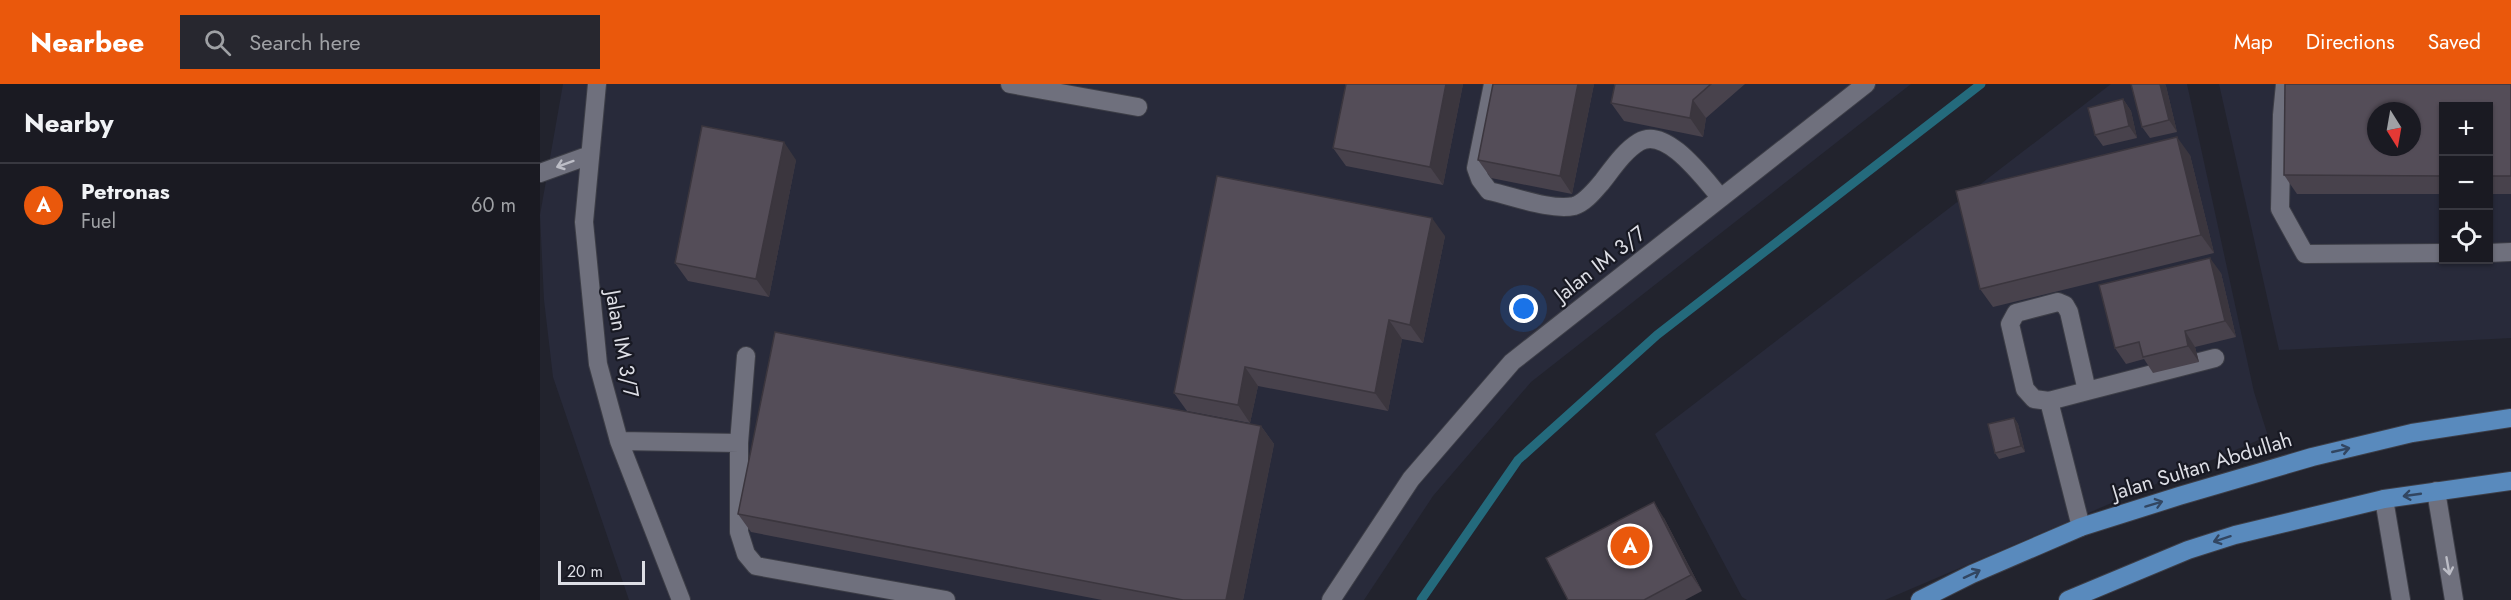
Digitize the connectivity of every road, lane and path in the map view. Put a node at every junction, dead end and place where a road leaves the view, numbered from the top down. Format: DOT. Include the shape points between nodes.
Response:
graph roads {
  1 [pos="597,84"];
  2 [pos="1010,84"];
  3 [pos="1493,84"];
  4 [pos="1866,84"];
  5 [pos="2285,84"];
  6 [pos="1138,107"];
  7 [pos="590,155"];
  8 [pos="540,173"];
  9 [pos="1721,198"];
  10 [pos="2511,252"];
  11 [pos="2439,253"];
  12 [pos="2493,253"];
  13 [pos="746,356"];
  14 [pos="2215,358"];
  15 [pos="2087,391"];
  16 [pos="2049,400"];
  17 [pos="2511,418"];
  18 [pos="619,441"];
  19 [pos="739,444"];
  20 [pos="2511,481"];
  21 [pos="2436,491"];
  22 [pos="2384,499"];
  23 [pos="2081,526"];
  24 [pos="681,600"];
  25 [pos="946,600"];
  26 [pos="1330,600"];
  27 [pos="1920,600"];
  28 [pos="2068,600"];
  29 [pos="2401,600"];
  30 [pos="2454,600"];
  1 -- 7 [label="street, Jalan IM 3/7"];
  2 -- 6 [label="street"];
  3 -- 9 [label="street" via="1476,168 1489,190 1561,207 1578,205 1624,154 1641,140 1651,138 1662,140 1681,154"];
  4 -- 9 [label="street, Jalan IM 3/7"];
  5 -- 11 [label="street" via="2280,209 2305,254"];
  7 -- 8 [label="street, one-way"];
  7 -- 18 [label="street, Jalan IM 3/7" via="584,222 589,291 598,364"];
  9 -- 26 [label="street, Jalan IM 3/7" via="1512,362 1411,478"];
  10 -- 12 [label="street"];
  13 -- 19 [label="street"];
  14 -- 15 [label="street"];
  15 -- 16 [label="street"];
  15 -- 16 [label="street" via="2069,312 2066,305 2058,302 2016,313 2010,324 2025,389 2034,399"];
  16 -- 23 [label="street"];
  23 -- 17 [label="main road, Jalan Sultan Abdullah, one-way" via="2312,457 2412,433"];
  18 -- 19 [label="street"];
  18 -- 24 [label="street, Jalan IM 3/7"];
  19 -- 25 [label="street" via="739,532 746,554 756,566"];
  20 -- 21 [label="main road"];
  21 -- 22 [label="main road, one-way"];
  21 -- 30 [label="street, one-way"];
  22 -- 28 [label="main road, one-way" via="2225,538"];
  22 -- 29 [label="street"];
  27 -- 23 [label="main road, Jalan Sultan Abdullah, one-way"];
}
